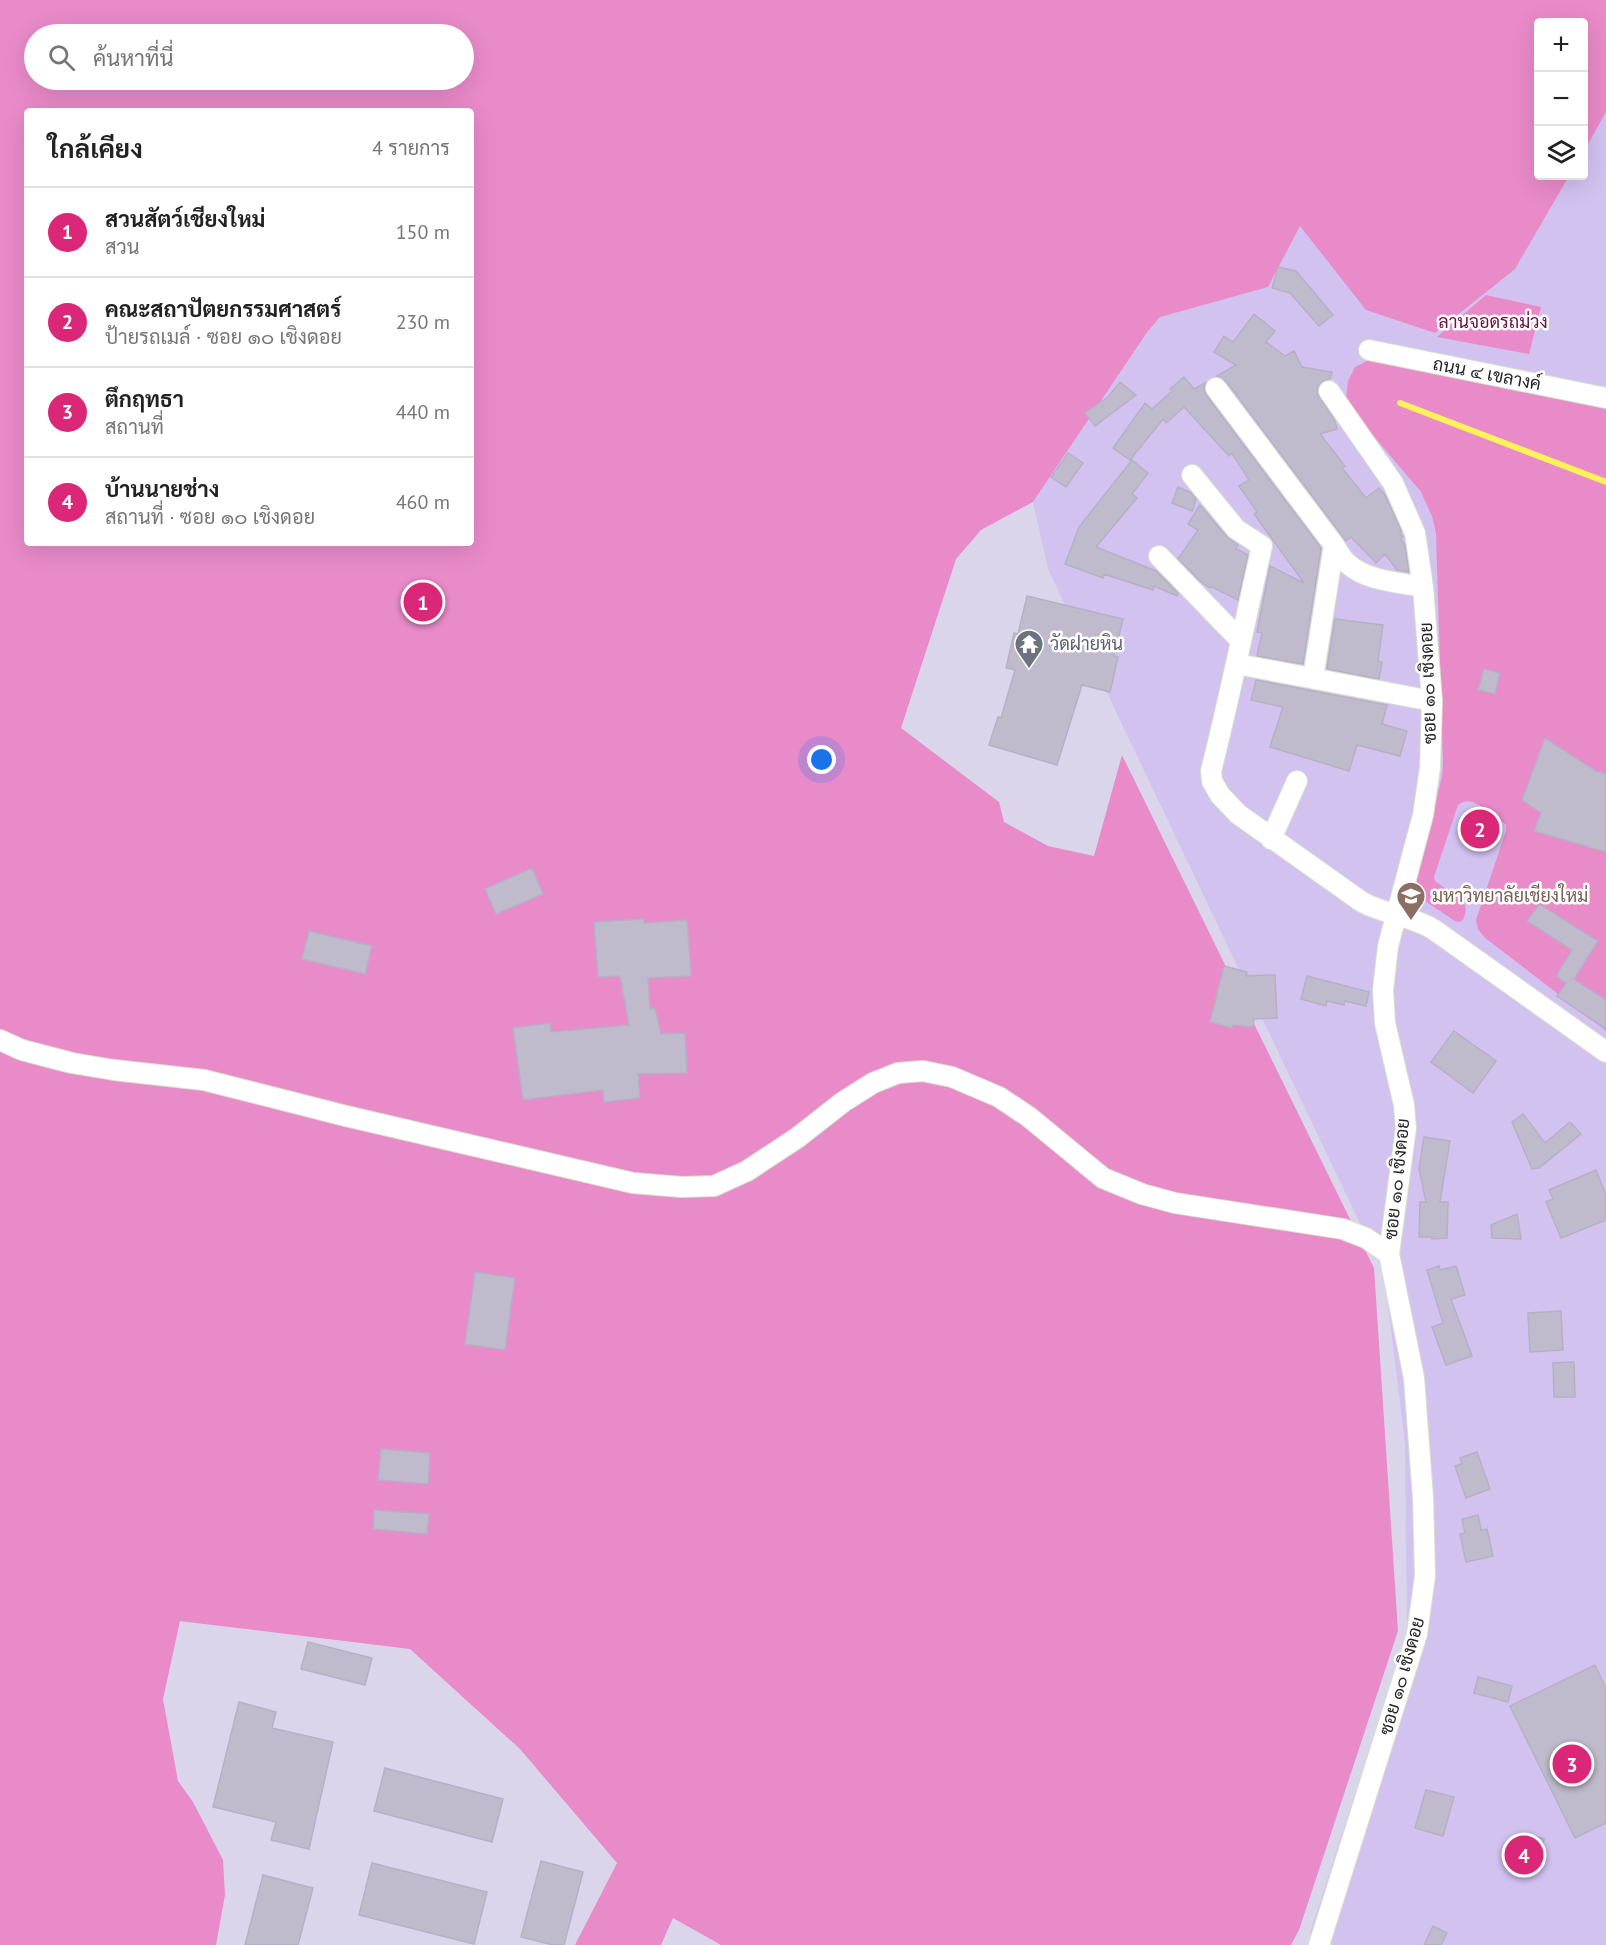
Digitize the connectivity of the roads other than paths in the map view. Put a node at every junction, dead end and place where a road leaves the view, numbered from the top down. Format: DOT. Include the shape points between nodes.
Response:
graph roads {
  1 [pos="1369,350"];
  2 [pos="1216,388"];
  3 [pos="1329,391"];
  4 [pos="1606,398"];
  5 [pos="1192,475"];
  6 [pos="1334,545"];
  7 [pos="1159,556"];
  8 [pos="1423,587"];
  9 [pos="1241,641"];
  10 [pos="1237,664"];
  11 [pos="1312,678"];
  12 [pos="1432,701"];
  13 [pos="1297,782"];
  14 [pos="1271,839"];
  15 [pos="1396,915"];
  16 [pos="0,1040"];
  17 [pos="1606,1052"];
  18 [pos="1389,1254"];
  19 [pos="1319,1945"];
  1 -- 4 [label="street, ถนน ๔ เขลางค์"];
  2 -- 6 [label="street"];
  3 -- 8 [label="street, ซอย ๑๐ เชิงดอย" via="1393,483 1415,533"];
  5 -- 9 [label="street" via="1236,529 1262,546"];
  6 -- 8 [label="street" via="1346,563 1360,573"];
  6 -- 11 [label="street"];
  7 -- 9 [label="street"];
  8 -- 12 [label="street, ซอย ๑๐ เชิงดอย"];
  9 -- 10 [label="street"];
  10 -- 11 [label="street"];
  10 -- 14 [label="street" via="1212,781 1238,814"];
  11 -- 12 [label="street"];
  12 -- 15 [label="street, ซอย ๑๐ เชิงดอย" via="1424,815"];
  13 -- 14 [label="street"];
  14 -- 15 [label="street" via="1362,902"];
  15 -- 17 [label="street" via="1433,929"];
  15 -- 18 [label="street, ซอย ๑๐ เชิงดอย" via="1388,946 1383,1001 1406,1128"];
  16 -- 18 [label="street" via="72,1063 204,1080 633,1184 682,1187 714,1186 747,1171 873,1083 898,1073 923,1071 952,1077 999,1097 1103,1178 1142,1194 1175,1203 1343,1229 1366,1238"];
  18 -- 19 [label="street, ซอย ๑๐ เชิงดอย" via="1414,1378 1425,1576 1409,1664"];
}
